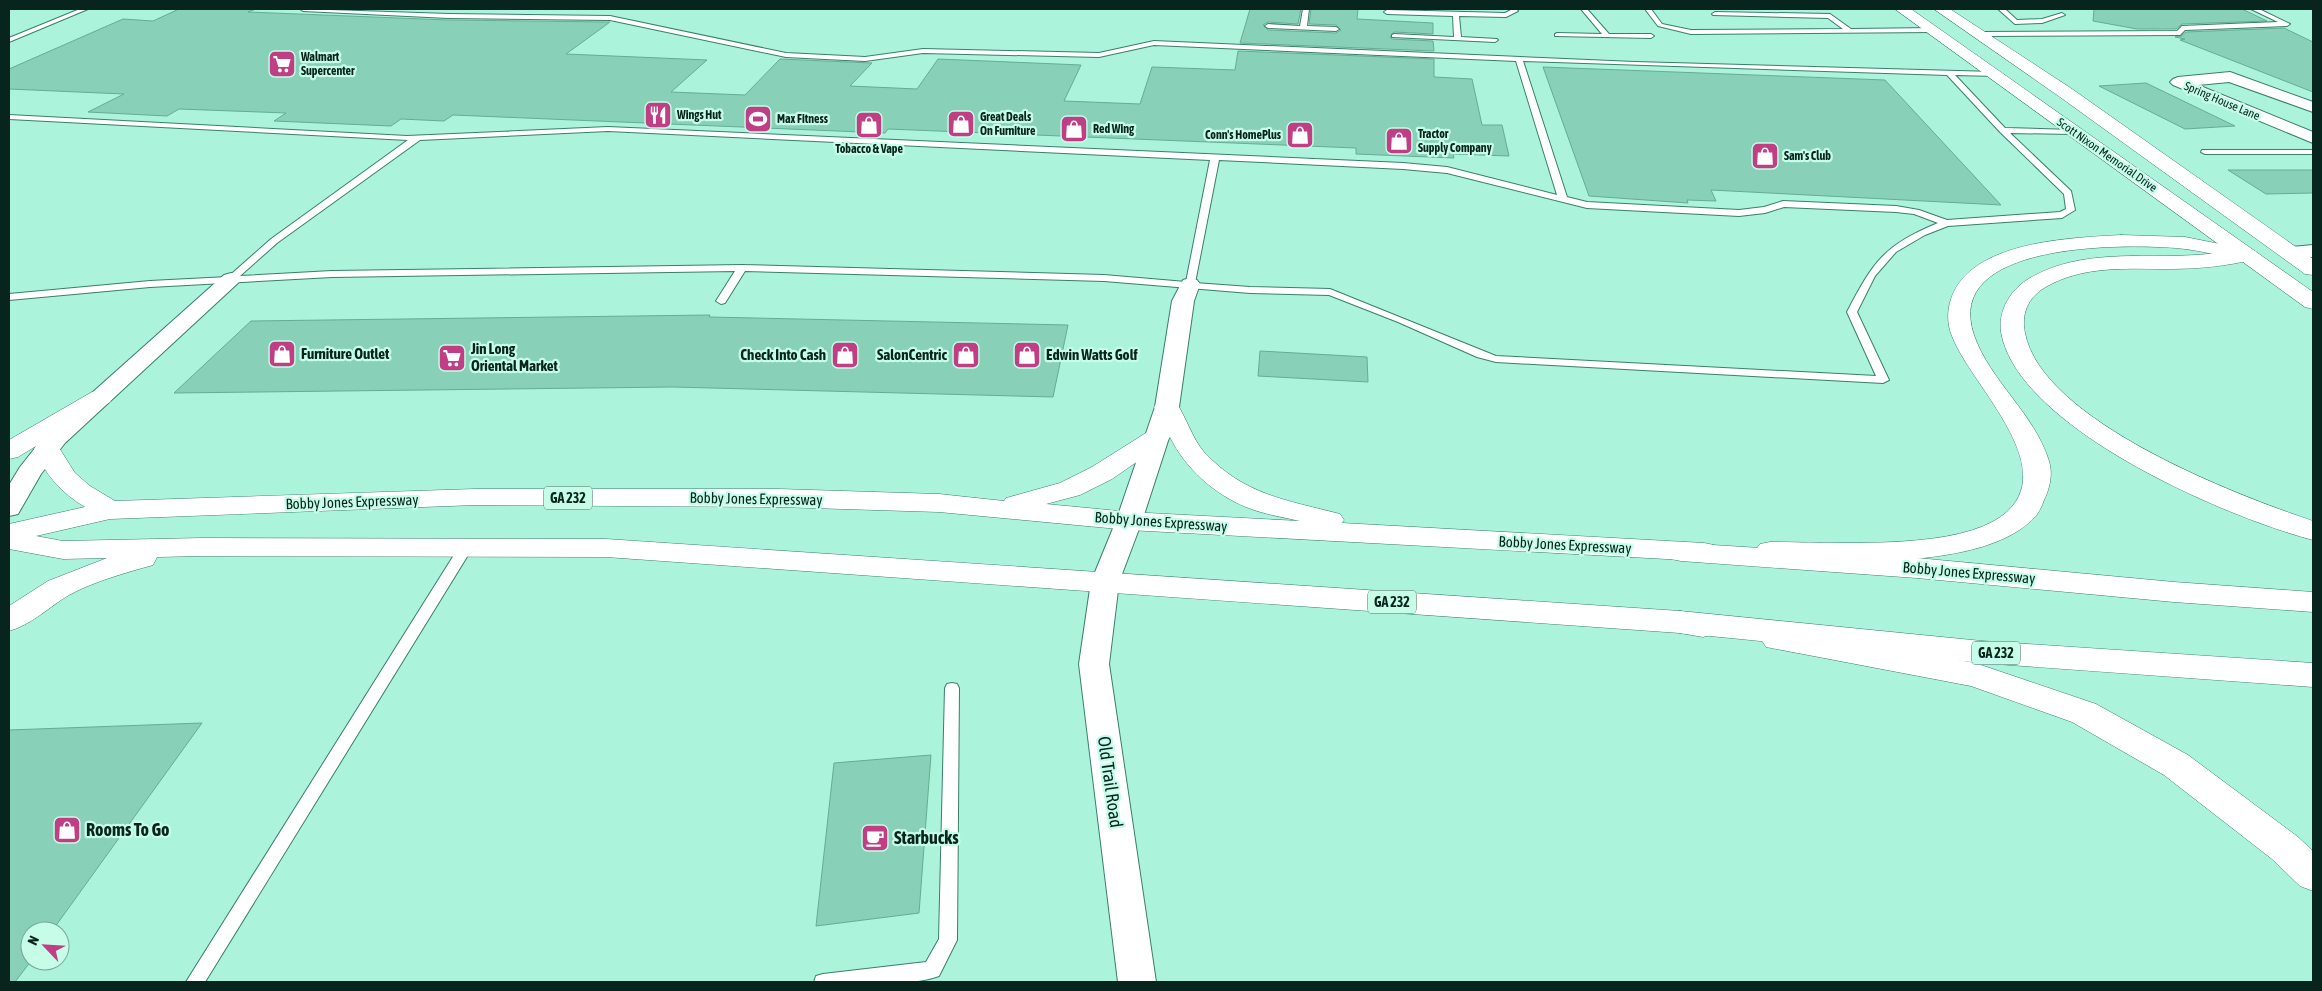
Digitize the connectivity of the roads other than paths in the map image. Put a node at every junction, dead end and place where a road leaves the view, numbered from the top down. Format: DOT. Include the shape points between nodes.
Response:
graph roads {
  1 [pos="85,9"];
  2 [pos="303,9"];
  3 [pos="1306,9"];
  4 [pos="1513,9"];
  5 [pos="1584,9"];
  6 [pos="1648,9"];
  7 [pos="1902,9"];
  8 [pos="1941,9"];
  9 [pos="2001,9"];
  10 [pos="2254,9"];
  11 [pos="1387,12"];
  12 [pos="1712,12"];
  13 [pos="1456,14"];
  14 [pos="2031,14"];
  15 [pos="2062,15"];
  16 [pos="1720,20"];
  17 [pos="2015,22"];
  18 [pos="1268,26"];
  19 [pos="1726,26"];
  20 [pos="1303,28"];
  21 [pos="1336,29"];
  22 [pos="1935,30"];
  23 [pos="1850,31"];
  24 [pos="1731,32"];
  25 [pos="1981,34"];
  26 [pos="2035,34"];
  27 [pos="1557,35"];
  28 [pos="1394,36"];
  29 [pos="1607,36"];
  30 [pos="1651,36"];
  31 [pos="1458,39"];
  32 [pos="9,40"];
  33 [pos="1494,40"];
  34 [pos="1519,59"];
  35 [pos="1948,72"];
  36 [pos="1994,74"];
  37 [pos="2313,107"];
  38 [pos="9,116"];
  39 [pos="2004,130"];
  40 [pos="2073,132"];
  41 [pos="417,138"];
  42 [pos="2313,138"];
  43 [pos="2205,152"];
  44 [pos="2313,152"];
  45 [pos="1215,157"];
  46 [pos="1563,199"];
  47 [pos="1946,223"];
  48 [pos="2313,251"];
  49 [pos="2289,252"];
  50 [pos="2248,255"];
  51 [pos="742,268"];
  52 [pos="2313,269"];
  53 [pos="231,280"];
  54 [pos="1190,284"];
  55 [pos="9,297"];
  56 [pos="721,301"];
  57 [pos="2313,302"];
  58 [pos="101,397"];
  59 [pos="1167,407"];
  60 [pos="1158,436"];
  61 [pos="47,449"];
  62 [pos="9,451"];
  63 [pos="9,508"];
  64 [pos="997,508"];
  65 [pos="110,510"];
  66 [pos="1129,521"];
  67 [pos="2313,531"];
  68 [pos="9,533"];
  69 [pos="1394,536"];
  70 [pos="9,540"];
  71 [pos="191,547"];
  72 [pos="466,547"];
  73 [pos="1681,552"];
  74 [pos="1105,582"];
  75 [pos="2313,602"];
  76 [pos="9,620"];
  77 [pos="1680,622"];
  78 [pos="2313,675"];
  79 [pos="952,688"];
  80 [pos="2313,875"];
  81 [pos="195,982"];
  82 [pos="823,982"];
  83 [pos="1137,982"];
  1 -- 32 [label="lane"];
  2 -- 34 [label="lane" via="449,16 610,18 786,55 856,59 923,51 1099,55 1154,43"];
  3 -- 20 [label="lane"];
  4 -- 13 [label="lane" via="1515,11 1506,15"];
  5 -- 29 [label="lane"];
  6 -- 24 [label="lane" via="1660,26 1691,32"];
  7 -- 22 [label="main road, Scott Nixon Memorial Drive"];
  8 -- 25 [label="main road, Scott Nixon Memorial Drive"];
  9 -- 17 [label="lane"];
  10 -- 26 [label="lane" via="2287,24 2182,28 2180,33"];
  11 -- 13 [label="lane"];
  12 -- 16 [label="lane"];
  12 -- 23 [label="lane" via="1830,16"];
  13 -- 31 [label="lane"];
  14 -- 17 [label="lane"];
  15 -- 17 [label="lane"];
  17 -- 26 [label="lane"];
  18 -- 20 [label="lane"];
  19 -- 24 [label="lane"];
  20 -- 21 [label="lane"];
  22 -- 23 [label="lane"];
  22 -- 36 [label="main road, Scott Nixon Memorial Drive"];
  23 -- 24 [label="lane"];
  25 -- 26 [label="lane"];
  25 -- 49 [label="main road, Scott Nixon Memorial Drive"];
  27 -- 29 [label="lane"];
  28 -- 31 [label="lane"];
  29 -- 30 [label="lane"];
  31 -- 33 [label="lane"];
  34 -- 35 [label="lane"];
  34 -- 46 [label="lane"];
  35 -- 36 [label="lane"];
  35 -- 39 [label="lane"];
  36 -- 40 [label="main road, Scott Nixon Memorial Drive"];
  37 -- 42 [label="street, Spring House Lane" via="2230,77 2178,82"];
  38 -- 41 [label="lane"];
  39 -- 40 [label="lane"];
  39 -- 47 [label="lane" via="2068,193 2071,210 2062,215"];
  40 -- 50 [label="main road, Scott Nixon Memorial Drive"];
  41 -- 45 [label="lane" via="608,129"];
  41 -- 53 [label="lane" via="274,241"];
  43 -- 44 [label="lane"];
  45 -- 46 [label="lane" via="1447,170"];
  45 -- 54 [label="lane"];
  46 -- 47 [label="lane" via="1587,205 1739,213 1783,204 1896,210 1916,212"];
  47 -- 54 [label="lane" via="1893,250 1871,275 1852,312 1883,380 1496,358 1481,355 1330,292 1250,290"];
  48 -- 49 [label="street"];
  49 -- 50 [label="main road"];
  49 -- 52 [label="main road, Scott Nixon Memorial Drive"];
  50 -- 57 [label="main road, Scott Nixon Memorial Drive"];
  50 -- 67 [label="main road" via="2190,262 2096,264 2060,272 2037,283 2018,298 2011,326 2019,355 2040,384 2070,412 2113,442 2226,499"];
  50 -- 73 [label="main road" via="2177,242 2064,245 2035,249 2008,258 1972,278 1958,310 1961,327 1975,360 2033,448 2037,468 2037,485 2032,500 2024,512 2007,525 1955,543 1925,548"];
  51 -- 53 [label="lane" via="332,274"];
  51 -- 54 [label="lane" via="1095,278"];
  51 -- 56 [label="lane"];
  53 -- 55 [label="lane"];
  53 -- 58 [label="street"];
  54 -- 59 [label="street, Old Trail Road" via="1183,301"];
  58 -- 61 [label="street"];
  58 -- 62 [label="main road"];
  59 -- 60 [label="street, Old Trail Road"];
  59 -- 69 [label="main road" via="1192,455 1234,491 1258,502"];
  60 -- 64 [label="main road" via="1102,473 1070,489"];
  60 -- 66 [label="street, Old Trail Road"];
  61 -- 63 [label="street" via="29,472"];
  61 -- 65 [label="main road" via="64,480"];
  64 -- 65 [label="main road, Bobby Jones Expressway / GA 232" via="778,498 475,498"];
  64 -- 66 [label="main road, Bobby Jones Expressway / GA 232"];
  65 -- 68 [label="main road, Bobby Jones Expressway / GA 232"];
  66 -- 69 [label="main road, Bobby Jones Expressway / GA 232"];
  66 -- 74 [label="street, Old Trail Road"];
  69 -- 73 [label="main road, Bobby Jones Expressway / GA 232"];
  70 -- 71 [label="main road, GA 232" via="63,550"];
  71 -- 72 [label="main road, GA 232"];
  71 -- 76 [label="main road" via="101,570 60,588"];
  72 -- 74 [label="main road, GA 232" via="606,548"];
  72 -- 81 [label="lane"];
  73 -- 75 [label="main road, Bobby Jones Expressway / GA 232" via="1917,568"];
  74 -- 77 [label="main road, GA 232"];
  74 -- 83 [label="street, Old Trail Road" via="1094,664"];
  77 -- 78 [label="main road, GA 232" via="1982,652"];
  77 -- 80 [label="main road" via="1975,674 2084,713 2176,765 2285,848"];
  79 -- 82 [label="lane" via="948,940 932,970"];
}
